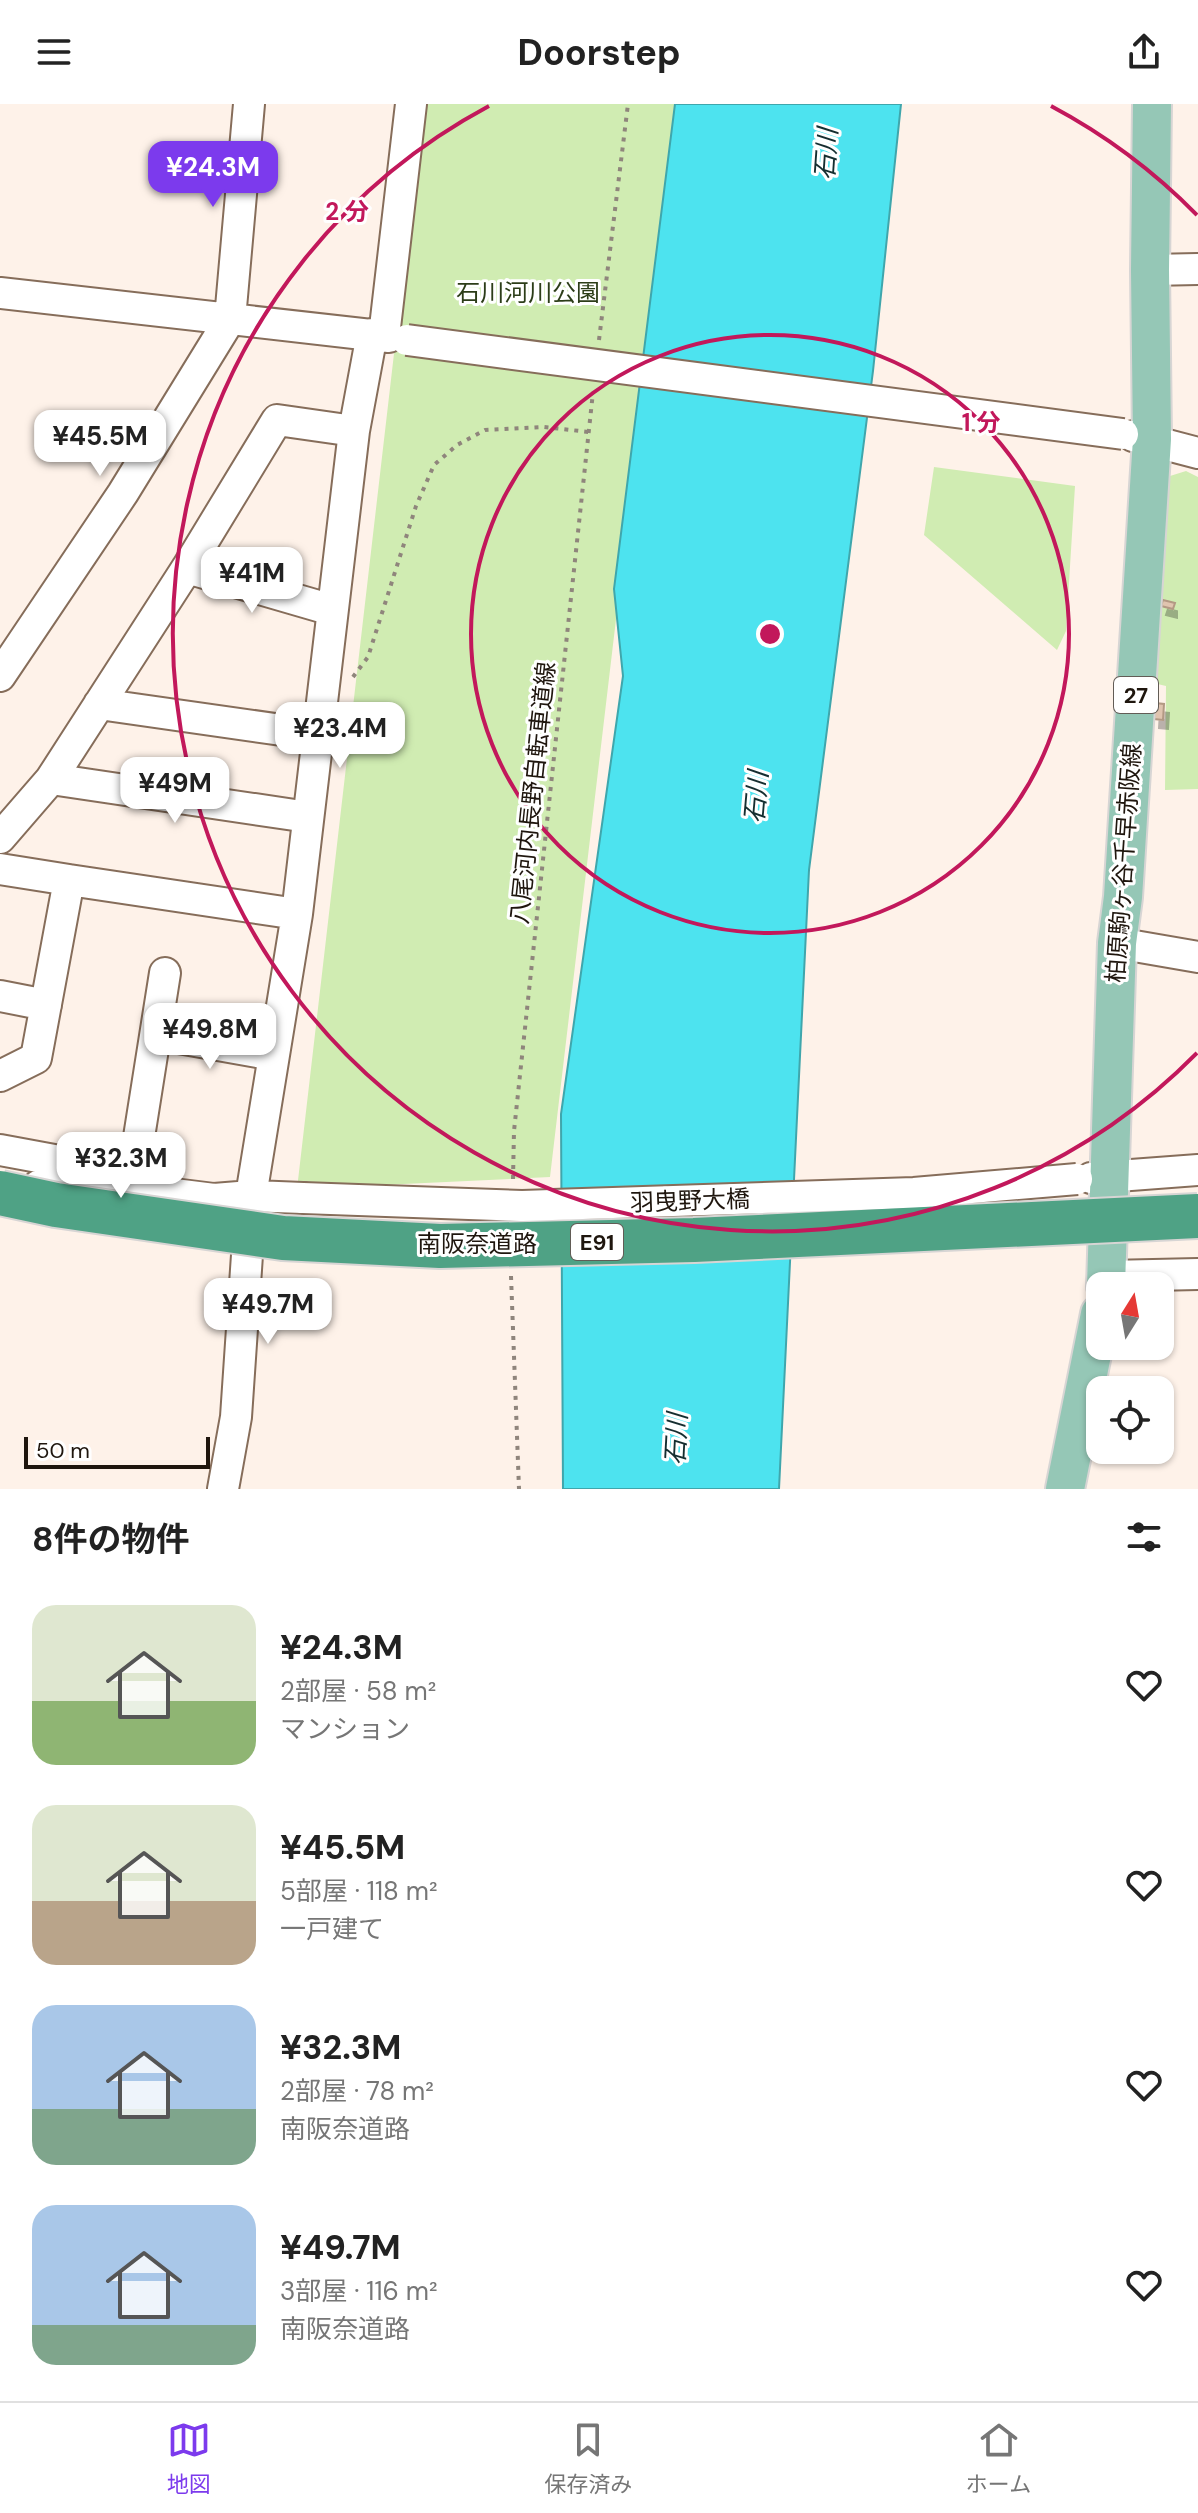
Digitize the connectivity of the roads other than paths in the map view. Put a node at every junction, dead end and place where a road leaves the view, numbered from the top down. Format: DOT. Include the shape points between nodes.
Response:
graph roads {
  1 [pos="249,104"];
  2 [pos="411,104"];
  3 [pos="1152,104"];
  4 [pos="1198,269"];
  5 [pos="1150,270"];
  6 [pos="0,293"];
  7 [pos="230,319"];
  8 [pos="388,337"];
  9 [pos="354,431"];
  10 [pos="1138,437"];
  11 [pos="1198,453"];
  12 [pos="187,568"];
  13 [pos="332,610"];
  14 [pos="3,667"];
  15 [pos="99,704"];
  16 [pos="317,735"];
  17 [pos="51,779"];
  18 [pos="308,817"];
  19 [pos="0,838"];
  20 [pos="0,869"];
  21 [pos="69,880"];
  22 [pos="297,914"];
  23 [pos="1117,943"];
  24 [pos="1198,957"];
  25 [pos="165,973"];
  26 [pos="0,996"];
  27 [pos="46,1005"];
  28 [pos="156,1034"];
  29 [pos="274,1055"];
  30 [pos="0,1076"];
  31 [pos="0,1150"];
  32 [pos="1198,1170"];
  33 [pos="133,1175"];
  34 [pos="0,1178"];
  35 [pos="1094,1178"];
  36 [pos="0,1185"];
  37 [pos="0,1193"];
  38 [pos="251,1196"];
  39 [pos="1198,1198"];
  40 [pos="1198,1216"];
  41 [pos="1106,1272"];
  42 [pos="1198,1274"];
  43 [pos="1174,1276"];
  44 [pos="1091,1360"];
  45 [pos="223,1489"];
  46 [pos="1065,1489"];
  1 -- 7 [label="street"];
  2 -- 8 [label="street"];
  3 -- 5 [label="main road, 柏原駒ヶ谷千早赤阪線 / 27"];
  4 -- 5 [label="street"];
  5 -- 10 [label="main road, 柏原駒ヶ谷千早赤阪線 / 27"];
  6 -- 7 [label="street"];
  7 -- 8 [label="street"];
  7 -- 14 [label="street" via="123,493"];
  8 -- 9 [label="street"];
  8 -- 10 [label="street, bridge"];
  9 -- 12 [label="street" via="277,420"];
  9 -- 13 [label="street"];
  10 -- 11 [label="street"];
  10 -- 23 [label="main road, 柏原駒ヶ谷千早赤阪線 / 27" via="1123,897"];
  12 -- 13 [label="street"];
  12 -- 15 [label="street"];
  13 -- 16 [label="street"];
  15 -- 16 [label="street"];
  15 -- 17 [label="street"];
  16 -- 18 [label="street"];
  17 -- 18 [label="street"];
  17 -- 19 [label="street"];
  18 -- 22 [label="street"];
  20 -- 21 [label="street"];
  21 -- 22 [label="street"];
  21 -- 27 [label="street"];
  22 -- 29 [label="street"];
  23 -- 24 [label="street"];
  23 -- 35 [label="main road, 柏原駒ヶ谷千早赤阪線 / 27"];
  25 -- 28 [label="street"];
  26 -- 27 [label="street"];
  27 -- 30 [label="street" via="36,1058"];
  28 -- 29 [label="street"];
  28 -- 33 [label="street"];
  29 -- 38 [label="street"];
  31 -- 33 [label="street"];
  32 -- 35 [label="street, 羽曳野大橋"];
  33 -- 38 [label="street"];
  34 -- 39 [label="highway, 南阪奈道路 / E91" via="285,1223 434,1229 688,1223"];
  35 -- 38 [label="street, 羽曳野大橋, bridge" via="914,1193 522,1206"];
  35 -- 41 [label="main road, 柏原駒ヶ谷千早赤阪線 / 27"];
  36 -- 38 [label="street" via="110,1186 214,1199"];
  37 -- 40 [label="highway, 南阪奈道路 / E91, bridge" via="283,1238 440,1246"];
  38 -- 45 [label="street" via="236,1417"];
  42 -- 43 [label="street"];
  44 -- 46 [label="main road"];
}
